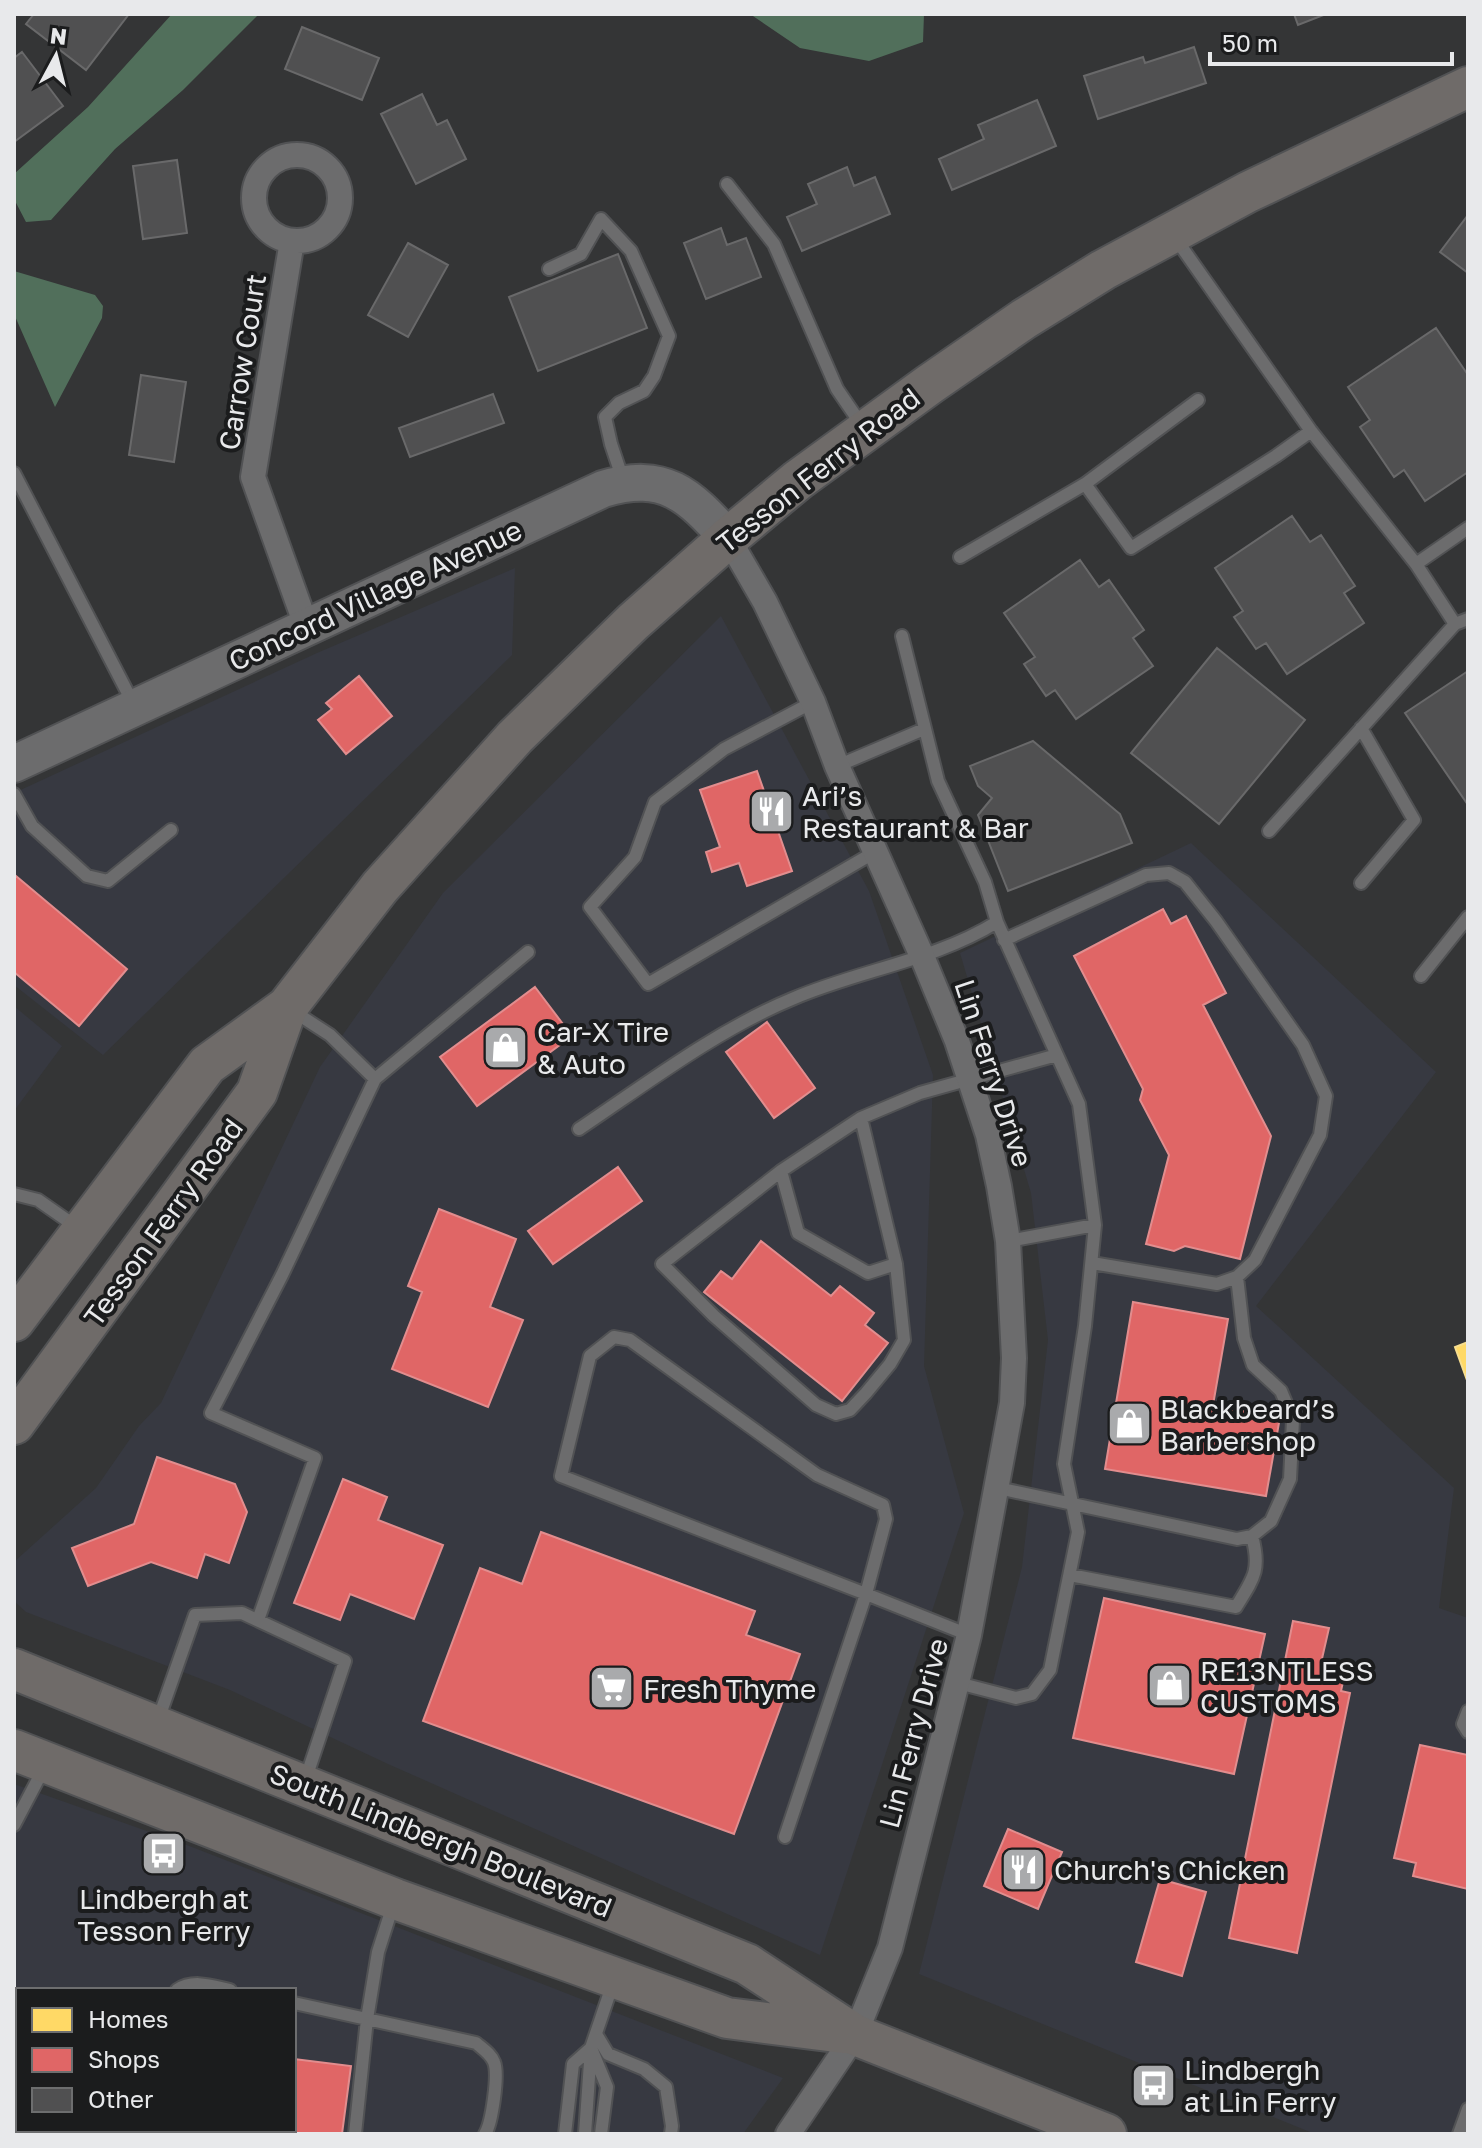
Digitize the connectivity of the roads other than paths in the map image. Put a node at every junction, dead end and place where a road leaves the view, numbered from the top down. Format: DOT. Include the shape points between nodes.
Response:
graph roads {
  1 [pos="1468,87"];
  2 [pos="727,184"];
  3 [pos="1171,233"];
  4 [pos="292,241"];
  5 [pos="549,269"];
  6 [pos="1198,400"];
  7 [pos="865,430"];
  8 [pos="1311,431"];
  9 [pos="14,473"];
  10 [pos="624,483"];
  11 [pos="1085,484"];
  12 [pos="1468,528"];
  13 [pos="728,538"];
  14 [pos="960,557"];
  15 [pos="1416,564"];
  16 [pos="1468,619"];
  17 [pos="1455,624"];
  18 [pos="307,628"];
  19 [pos="902,636"];
  20 [pos="813,702"];
  21 [pos="135,707"];
  22 [pos="1361,728"];
  23 [pos="924,729"];
  24 [pos="14,764"];
  25 [pos="837,766"];
  26 [pos="14,794"];
  27 [pos="171,830"];
  28 [pos="1269,831"];
  29 [pos="875,852"];
  30 [pos="1361,883"];
  31 [pos="1468,917"];
  32 [pos="997,922"];
  33 [pos="1004,940"];
  34 [pos="528,952"];
  35 [pos="922,956"];
  36 [pos="1421,976"];
  37 [pos="287,1007"];
  38 [pos="1057,1055"];
  39 [pos="375,1079"];
  40 [pos="970,1080"];
  41 [pos="861,1118"];
  42 [pos="579,1129"];
  43 [pos="781,1171"];
  44 [pos="14,1194"];
  45 [pos="1095,1225"];
  46 [pos="82,1231"];
  47 [pos="1008,1241"];
  48 [pos="1092,1263"];
  49 [pos="896,1264"];
  50 [pos="1237,1277"];
  51 [pos="14,1321"];
  52 [pos="14,1424"];
  53 [pos="998,1488"];
  54 [pos="1074,1506"];
  55 [pos="1252,1536"];
  56 [pos="1070,1575"];
  57 [pos="866,1594"];
  58 [pos="258,1620"];
  59 [pos="969,1635"];
  60 [pos="16,1669"];
  61 [pos="958,1683"];
  62 [pos="1468,1711"];
  63 [pos="156,1726"];
  64 [pos="1468,1732"];
  65 [pos="30,1757"];
  66 [pos="304,1784"];
  67 [pos="14,1825"];
  68 [pos="785,1837"];
  69 [pos="395,1899"];
  70 [pos="616,1977"];
  71 [pos="179,1988"];
  72 [pos="220,1988"];
  73 [pos="296,2003"];
  74 [pos="367,2019"];
  75 [pos="596,2034"];
  76 [pos="855,2035"];
  77 [pos="591,2048"];
  78 [pos="1468,2109"];
  79 [pos="355,2134"];
  80 [pos="485,2134"];
  81 [pos="565,2134"];
  82 [pos="585,2134"];
  83 [pos="601,2134"];
  84 [pos="671,2134"];
  85 [pos="788,2134"];
  86 [pos="1106,2134"];
  87 [pos="1459,2134"];
  1 -- 3 [label="main road, Tesson Ferry Road"];
  2 -- 7 [label="lane" via="774,244 837,389"];
  3 -- 7 [label="main road, Tesson Ferry Road" via="1024,319"];
  3 -- 8 [label="lane"];
  4 -- 18 [label="street, Carrow Court" via="253,477"];
  5 -- 10 [label="lane" via="581,254 601,219 631,251 669,336 644,391 605,417"];
  6 -- 11 [label="lane"];
  7 -- 13 [label="main road, Tesson Ferry Road"];
  8 -- 11 [label="lane" via="1131,548"];
  8 -- 15 [label="lane"];
  9 -- 21 [label="lane"];
  10 -- 13 [label="street, Concord Village Avenue" via="664,485 686,495"];
  10 -- 18 [label="street, Concord Village Avenue"];
  11 -- 14 [label="lane"];
  12 -- 15 [label="lane"];
  13 -- 20 [label="street, Lin Ferry Drive"];
  13 -- 37 [label="main road, Tesson Ferry Road" via="515,737 380,887"];
  15 -- 17 [label="lane"];
  16 -- 17 [label="lane"];
  17 -- 22 [label="lane"];
  18 -- 21 [label="street, Concord Village Avenue"];
  19 -- 23 [label="lane"];
  20 -- 25 [label="street, Lin Ferry Drive"];
  20 -- 29 [label="lane" via="724,749 655,802 635,857 590,907 648,984"];
  21 -- 24 [label="street, Concord Village Avenue"];
  22 -- 28 [label="lane"];
  22 -- 30 [label="lane" via="1414,820"];
  23 -- 25 [label="lane"];
  23 -- 32 [label="lane" via="938,781 985,882"];
  25 -- 29 [label="street, Lin Ferry Drive"];
  26 -- 27 [label="lane" via="32,826 87,876 108,881"];
  29 -- 35 [label="street, Lin Ferry Drive"];
  31 -- 36 [label="lane"];
  32 -- 33 [label="lane"];
  32 -- 35 [label="lane" via="968,940"];
  33 -- 38 [label="lane"];
  33 -- 50 [label="lane" via="1146,875 1169,873 1185,882 1216,921 1303,1045 1326,1096 1320,1135 1255,1260"];
  34 -- 39 [label="lane"];
  35 -- 40 [label="street, Lin Ferry Drive"];
  35 -- 42 [label="lane" via="790,999 707,1044"];
  37 -- 39 [label="lane" via="330,1035"];
  37 -- 46 [label="main road, Tesson Ferry Road" via="207,1065"];
  37 -- 52 [label="main road, Tesson Ferry Road" via="257,1092"];
  38 -- 40 [label="lane"];
  38 -- 45 [label="lane" via="1079,1104"];
  39 -- 58 [label="lane" via="211,1413 315,1458"];
  40 -- 41 [label="lane" via="920,1093"];
  40 -- 47 [label="street, Lin Ferry Drive" via="988,1135"];
  41 -- 43 [label="lane"];
  41 -- 49 [label="lane"];
  43 -- 49 [label="lane" via="798,1233 868,1273"];
  43 -- 49 [label="lane" via="662,1264 816,1405 836,1414 850,1410 904,1340"];
  44 -- 46 [label="lane" via="38,1200"];
  45 -- 47 [label="lane"];
  45 -- 48 [label="lane"];
  46 -- 51 [label="main road, Tesson Ferry Road"];
  47 -- 53 [label="street, Lin Ferry Drive" via="1014,1358"];
  48 -- 50 [label="lane" via="1217,1284"];
  48 -- 54 [label="lane" via="1064,1464"];
  50 -- 55 [label="lane" via="1244,1338 1253,1365 1281,1391 1293,1420 1290,1479 1271,1521"];
  53 -- 54 [label="lane"];
  53 -- 59 [label="street, Lin Ferry Drive"];
  54 -- 55 [label="lane" via="1237,1539"];
  54 -- 56 [label="lane" via="1078,1532"];
  55 -- 56 [label="lane" via="1258,1561 1236,1607"];
  56 -- 61 [label="lane" via="1050,1670 1032,1694 1016,1698"];
  57 -- 57 [label="lane" via="561,1476 590,1356 614,1337 630,1340 817,1475 883,1505 886,1519"];
  57 -- 59 [label="lane"];
  57 -- 68 [label="lane"];
  58 -- 63 [label="lane" via="242,1613 195,1615"];
  58 -- 66 [label="lane" via="345,1661"];
  59 -- 61 [label="street, Lin Ferry Drive"];
  60 -- 63 [label="main road, South Lindbergh Boulevard"];
  61 -- 76 [label="street, Lin Ferry Drive" via="890,1948"];
  62 -- 64 [label="lane" via="1463,1724"];
  63 -- 66 [label="main road, South Lindbergh Boulevard"];
  65 -- 67 [label="lane"];
  65 -- 69 [label="main road, South Lindbergh Boulevard"];
  66 -- 76 [label="main road, South Lindbergh Boulevard" via="747,1964"];
  69 -- 70 [label="main road, South Lindbergh Boulevard"];
  69 -- 74 [label="lane" via="378,1952"];
  70 -- 75 [label="lane"];
  70 -- 76 [label="main road, South Lindbergh Boulevard" via="727,2018"];
  71 -- 72 [label="lane" via="196,1983"];
  73 -- 74 [label="lane"];
  74 -- 79 [label="lane"];
  74 -- 80 [label="lane" via="469,2041 491,2055 496,2067"];
  75 -- 77 [label="lane"];
  75 -- 84 [label="lane" via="608,2054 644,2069 666,2087"];
  76 -- 85 [label="street, Lin Ferry Drive"];
  76 -- 86 [label="main road, South Lindbergh Boulevard"];
  77 -- 81 [label="lane" via="573,2064"];
  77 -- 82 [label="lane"];
  77 -- 83 [label="lane" via="607,2087"];
  78 -- 87 [label="lane"];
}
